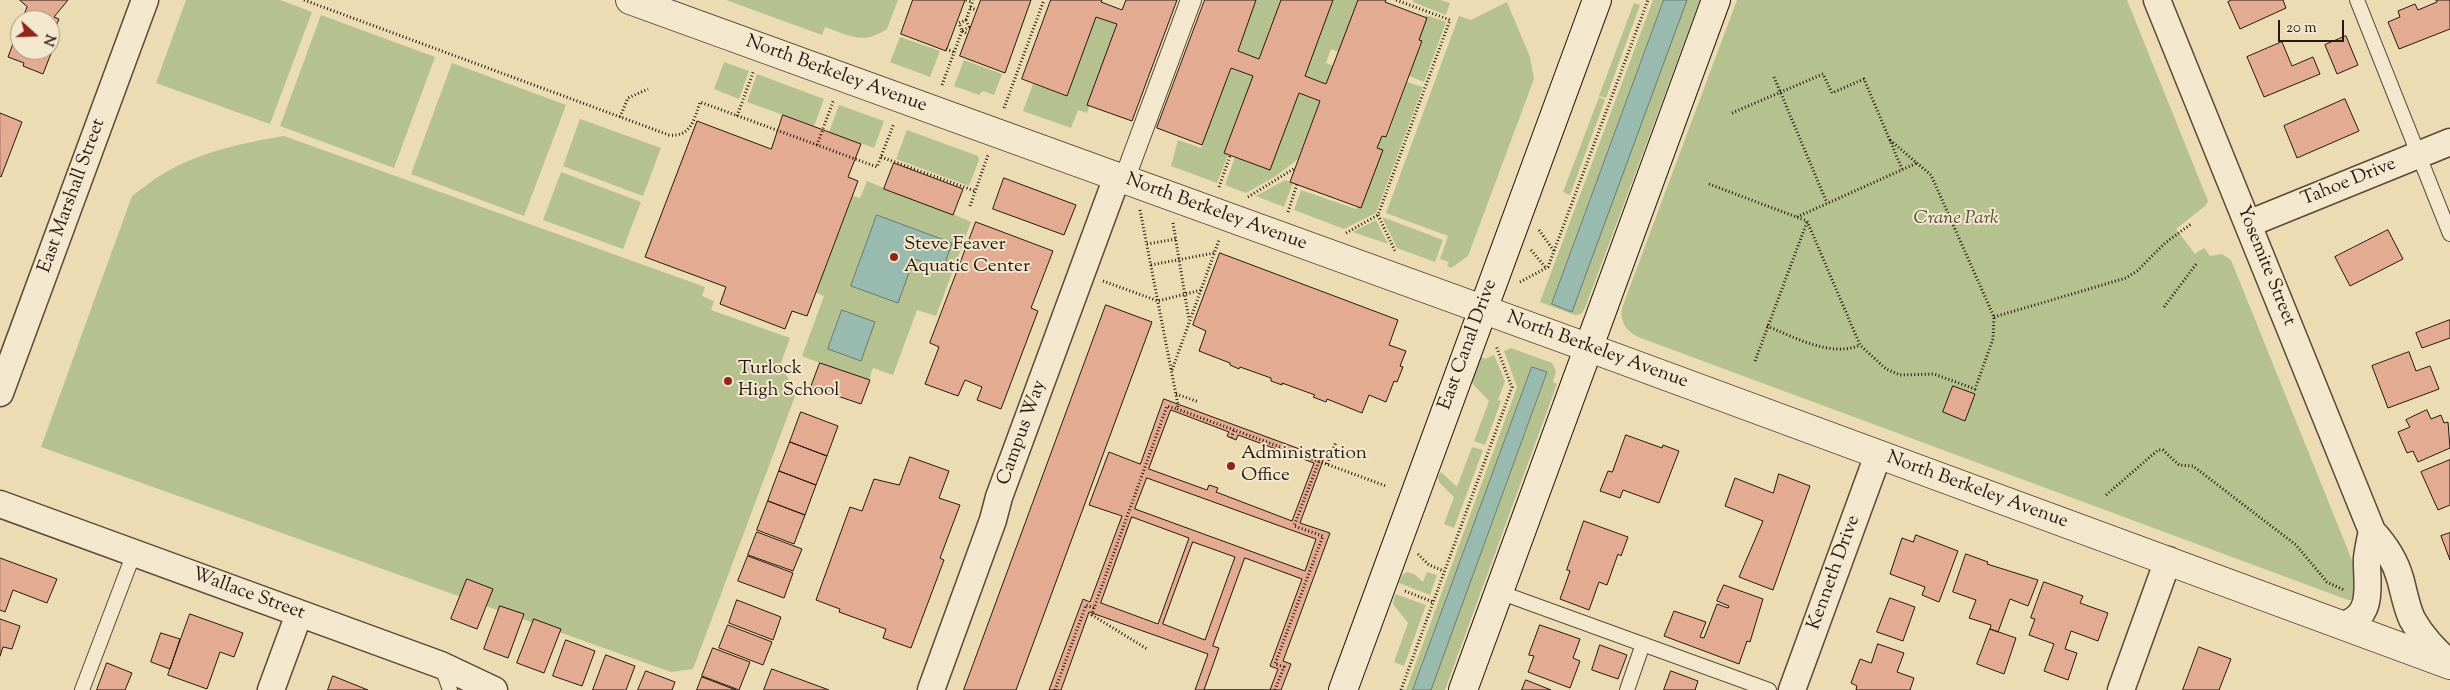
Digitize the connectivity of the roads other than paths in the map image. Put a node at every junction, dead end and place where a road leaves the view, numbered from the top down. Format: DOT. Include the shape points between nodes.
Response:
graph roads {
  1 [pos="145,0"];
  2 [pos="630,0"];
  3 [pos="1191,0"];
  4 [pos="1597,0"];
  5 [pos="1716,0"];
  6 [pos="2157,0"];
  7 [pos="2357,0"];
  8 [pos="2450,142"];
  9 [pos="2419,155"];
  10 [pos="1121,178"];
  11 [pos="2248,224"];
  12 [pos="2450,234"];
  13 [pos="1482,310"];
  14 [pos="1588,348"];
  15 [pos="0,392"];
  16 [pos="1878,455"];
  17 [pos="0,504"];
  18 [pos="2372,531"];
  19 [pos="134,553"];
  20 [pos="2168,560"];
  21 [pos="1499,592"];
  22 [pos="299,614"];
  23 [pos="2343,625"];
  24 [pos="1643,644"];
  25 [pos="441,664"];
  26 [pos="2450,664"];
  27 [pos="82,690"];
  28 [pos="271,690"];
  29 [pos="450,690"];
  30 [pos="494,690"];
  31 [pos="931,690"];
  32 [pos="1343,690"];
  33 [pos="1463,690"];
  34 [pos="1627,690"];
  35 [pos="1769,690"];
  36 [pos="1792,690"];
  37 [pos="2121,690"];
  1 -- 15 [label="street, East Marshall Street"];
  2 -- 10 [label="street, North Berkeley Avenue"];
  3 -- 10 [label="street, Campus Way"];
  4 -- 13 [label="street, East Canal Drive"];
  5 -- 14 [label="street"];
  6 -- 11 [label="street, Yosemite Street"];
  7 -- 9 [label="lane"];
  8 -- 9 [label="street, Tahoe Drive"];
  9 -- 11 [label="street, Tahoe Drive"];
  9 -- 12 [label="lane"];
  10 -- 13 [label="street, North Berkeley Avenue"];
  10 -- 31 [label="street, Campus Way" via="999,497"];
  11 -- 18 [label="street, Yosemite Street"];
  13 -- 14 [label="street, North Berkeley Avenue"];
  13 -- 32 [label="street, East Canal Drive"];
  14 -- 16 [label="street, North Berkeley Avenue"];
  14 -- 21 [label="street"];
  16 -- 20 [label="street, North Berkeley Avenue"];
  16 -- 36 [label="street, Kenneth Drive"];
  17 -- 19 [label="street, Wallace Street"];
  18 -- 23 [label="street" via="2367,560 2367,599 2358,616"];
  18 -- 26 [label="street, Yosemite Street" via="2386,546 2400,576 2413,620 2428,644"];
  19 -- 22 [label="street, Wallace Street"];
  19 -- 27 [label="lane"];
  20 -- 23 [label="street, North Berkeley Avenue"];
  20 -- 37 [label="street"];
  21 -- 24 [label="lane"];
  21 -- 33 [label="street"];
  22 -- 25 [label="street, Wallace Street"];
  22 -- 28 [label="street"];
  23 -- 26 [label="street, North Berkeley Avenue"];
  24 -- 34 [label="lane"];
  24 -- 35 [label="lane"];
  25 -- 29 [label="lane"];
  25 -- 30 [label="street, Wallace Street"];
}
